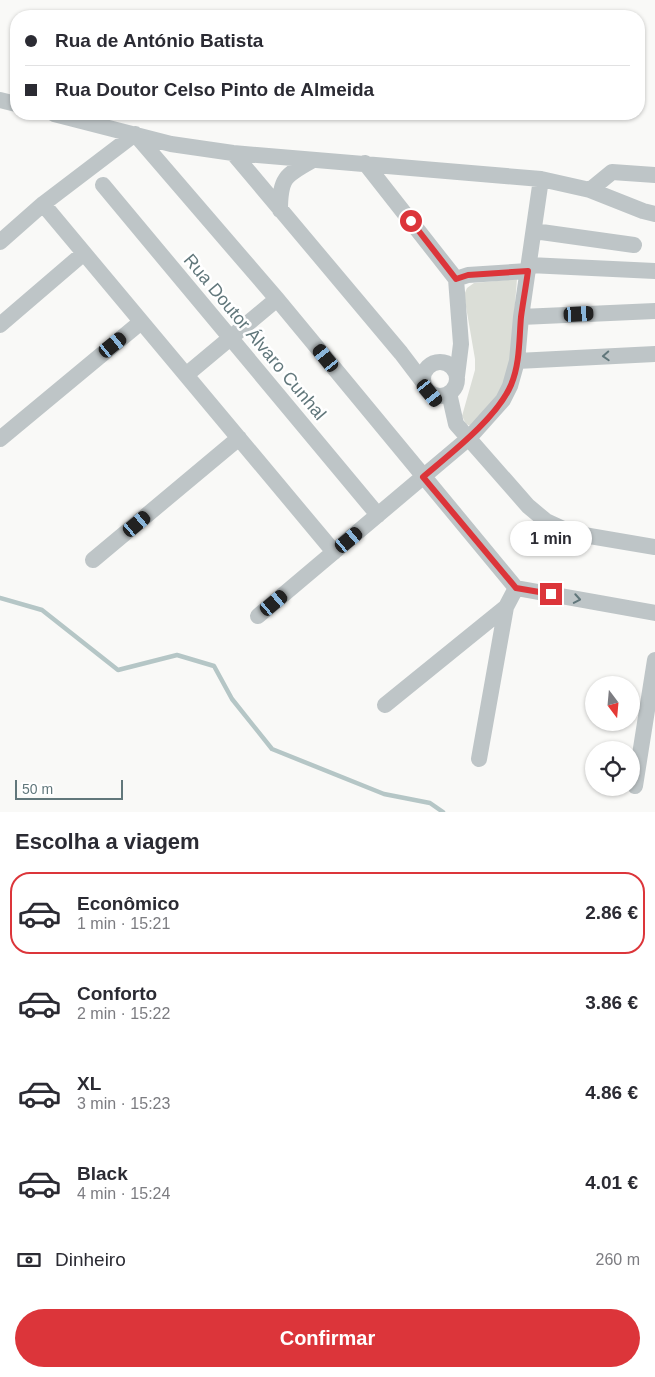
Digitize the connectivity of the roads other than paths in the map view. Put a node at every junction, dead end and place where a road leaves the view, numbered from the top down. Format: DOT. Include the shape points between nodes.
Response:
graph roads {
  1 [pos="78,120"];
  2 [pos="135,134"];
  3 [pos="233,153"];
  4 [pos="313,160"];
  5 [pos="365,163"];
  6 [pos="655,175"];
  7 [pos="541,179"];
  8 [pos="103,185"];
  9 [pos="590,190"];
  10 [pos="43,204"];
  11 [pos="280,210"];
  12 [pos="655,214"];
  13 [pos="534,231"];
  14 [pos="0,242"];
  15 [pos="634,244"];
  16 [pos="84,253"];
  17 [pos="529,268"];
  18 [pos="655,271"];
  19 [pos="456,279"];
  20 [pos="277,299"];
  21 [pos="655,310"];
  22 [pos="521,317"];
  23 [pos="142,322"];
  24 [pos="0,325"];
  25 [pos="230,339"];
  26 [pos="461,344"];
  27 [pos="655,354"];
  28 [pos="517,361"];
  29 [pos="186,375"];
  30 [pos="429,376"];
  31 [pos="456,376"];
  32 [pos="449,393"];
  33 [pos="456,424"];
  34 [pos="239,438"];
  35 [pos="469,438"];
  36 [pos="0,439"];
  37 [pos="423,477"];
  38 [pos="378,515"];
  39 [pos="655,547"];
  40 [pos="334,552"];
  41 [pos="93,560"];
  42 [pos="516,588"];
  43 [pos="506,606"];
  44 [pos="655,612"];
  45 [pos="258,616"];
  46 [pos="655,660"];
  47 [pos="385,705"];
  48 [pos="649,733"];
  49 [pos="479,759"];
  50 [pos="640,767"];
  1 -- 2 [label="street"];
  2 -- 3 [label="street" via="171,144"];
  2 -- 10 [label="street"];
  2 -- 20 [label="street"];
  3 -- 4 [label="street"];
  3 -- 11 [label="street"];
  4 -- 5 [label="street"];
  4 -- 11 [label="street" via="289,174 282,184"];
  5 -- 7 [label="street"];
  5 -- 19 [label="street"];
  6 -- 9 [label="street" via="612,172"];
  7 -- 9 [label="street"];
  7 -- 13 [label="street"];
  8 -- 25 [label="street, Rua Doutor Álvaro Cunhal"];
  9 -- 12 [label="street"];
  10 -- 14 [label="street"];
  10 -- 16 [label="street"];
  11 -- 30 [label="street" via="402,353"];
  13 -- 15 [label="street"];
  13 -- 17 [label="street"];
  16 -- 23 [label="street"];
  16 -- 24 [label="street"];
  17 -- 18 [label="street"];
  17 -- 19 [label="street"];
  17 -- 22 [label="street"];
  19 -- 26 [label="street"];
  20 -- 25 [label="street"];
  20 -- 37 [label="street"];
  21 -- 22 [label="street"];
  22 -- 28 [label="street"];
  23 -- 29 [label="street"];
  23 -- 36 [label="street"];
  25 -- 29 [label="street"];
  25 -- 38 [label="street, Rua Doutor Álvaro Cunhal"];
  26 -- 30 [label="street"];
  26 -- 31 [label="street"];
  27 -- 28 [label="street, one-way"];
  28 -- 35 [label="street" via="503,400"];
  29 -- 34 [label="street"];
  30 -- 31 [label="street" via="443,362 450,365"];
  30 -- 32 [label="street" via="436,395"];
  30 -- 33 [label="street"];
  31 -- 32 [label="street" via="454,388"];
  32 -- 33 [label="street"];
  33 -- 35 [label="street"];
  34 -- 40 [label="street"];
  34 -- 41 [label="street"];
  35 -- 37 [label="street"];
  35 -- 39 [label="street" via="528,506 546,521 572,533"];
  37 -- 38 [label="street"];
  37 -- 42 [label="street"];
  38 -- 40 [label="street"];
  40 -- 45 [label="street"];
  42 -- 43 [label="street"];
  42 -- 44 [label="street, one-way"];
  43 -- 47 [label="street"];
  43 -- 49 [label="street"];
  46 -- 48 [label="street"];
  48 -- 50 [label="street"];
}
